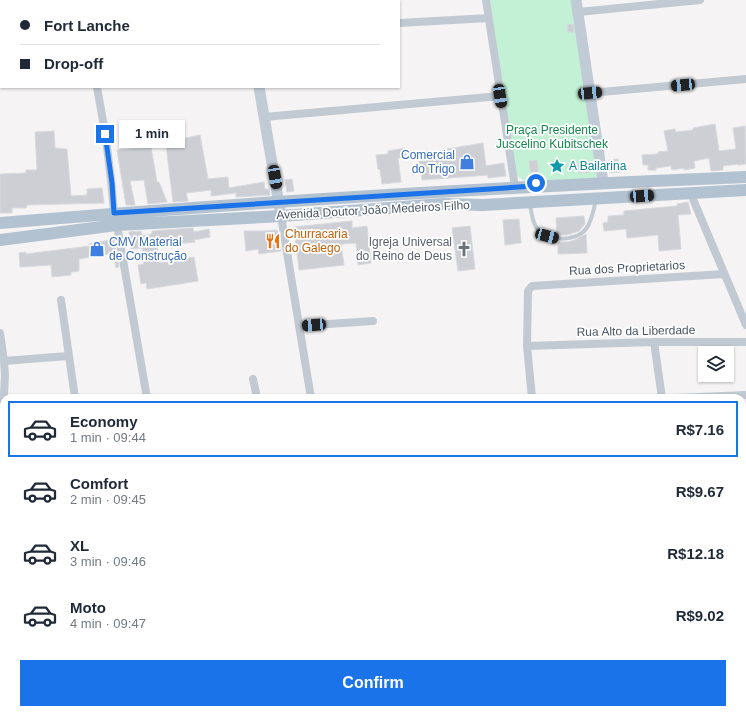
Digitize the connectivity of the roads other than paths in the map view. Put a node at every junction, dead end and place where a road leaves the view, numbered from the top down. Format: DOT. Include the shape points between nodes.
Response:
graph roads {
  1 [pos="486,0"];
  2 [pos="576,0"];
  3 [pos="700,0"];
  4 [pos="578,12"];
  5 [pos="489,18"];
  6 [pos="400,23"];
  7 [pos="746,79"];
  8 [pos="97,88"];
  9 [pos="259,88"];
  10 [pos="590,93"];
  11 [pos="500,96"];
  12 [pos="264,116"];
  13 [pos="746,177"];
  14 [pos="603,182"];
  15 [pos="515,187"];
  16 [pos="746,190"];
  17 [pos="690,192"];
  18 [pos="596,198"];
  19 [pos="549,201"];
  20 [pos="280,202"];
  21 [pos="529,202"];
  22 [pos="483,205"];
  23 [pos="281,216"];
  24 [pos="116,219"];
  25 [pos="27,221"];
  26 [pos="0,223"];
  27 [pos="0,235"];
  28 [pos="0,240"];
  29 [pos="724,274"];
  30 [pos="61,300"];
  31 [pos="373,321"];
  32 [pos="746,325"];
  33 [pos="299,326"];
  34 [pos="0,333"];
  35 [pos="654,342"];
  36 [pos="746,342"];
  37 [pos="527,346"];
  38 [pos="68,356"];
  39 [pos="4,361"];
  40 [pos="2,378"];
  41 [pos="253,379"];
  42 [pos="2,394"];
  43 [pos="74,394"];
  44 [pos="146,394"];
  45 [pos="256,394"];
  46 [pos="310,394"];
  47 [pos="532,394"];
  48 [pos="661,394"];
  1 -- 5 [label="street"];
  2 -- 4 [label="main road"];
  3 -- 4 [label="street"];
  4 -- 10 [label="main road"];
  5 -- 6 [label="street"];
  5 -- 11 [label="street"];
  7 -- 10 [label="street"];
  8 -- 24 [label="street"];
  9 -- 12 [label="main road"];
  10 -- 14 [label="main road"];
  11 -- 12 [label="street"];
  11 -- 15 [label="street"];
  12 -- 20 [label="main road"];
  13 -- 14 [label="main road, Avenida Doutor João Medeiros Filho"];
  14 -- 15 [label="main road, Avenida Doutor João Medeiros Filho"];
  14 -- 19 [label="main road" via="599,191 570,194"];
  15 -- 20 [label="main road, Avenida Doutor João Medeiros Filho"];
  15 -- 22 [label="main road" via="506,192 485,195 482,198"];
  16 -- 17 [label="main road, Avenida Doutor João Medeiros Filho"];
  17 -- 18 [label="main road, Avenida Doutor João Medeiros Filho"];
  17 -- 29 [label="street"];
  18 -- 19 [label="main road, Avenida Doutor João Medeiros Filho"];
  18 -- 21 [label="lane" via="586,229 573,237 555,238 540,231 535,225"];
  19 -- 21 [label="main road, Avenida Doutor João Medeiros Filho"];
  20 -- 23 [label="main road"];
  20 -- 24 [label="main road, Avenida Doutor João Medeiros Filho"];
  21 -- 22 [label="main road, Avenida Doutor João Medeiros Filho"];
  22 -- 23 [label="main road, Avenida Doutor João Medeiros Filho" via="443,204"];
  23 -- 24 [label="main road, Avenida Doutor João Medeiros Filho"];
  23 -- 33 [label="street"];
  24 -- 25 [label="main road, Avenida Doutor João Medeiros Filho"];
  24 -- 28 [label="main road, Avenida Doutor João Medeiros Filho"];
  24 -- 44 [label="street"];
  25 -- 26 [label="main road, Avenida Doutor João Medeiros Filho"];
  25 -- 27 [label="main road" via="26,230"];
  29 -- 32 [label="street"];
  29 -- 37 [label="street, Rua dos Proprietarios" via="532,286 528,291"];
  30 -- 38 [label="street"];
  31 -- 33 [label="street"];
  33 -- 46 [label="street"];
  34 -- 39 [label="street"];
  35 -- 36 [label="street, Rua Alto da Liberdade"];
  35 -- 37 [label="street, Rua Alto da Liberdade"];
  35 -- 48 [label="street"];
  37 -- 47 [label="street"];
  38 -- 39 [label="street"];
  38 -- 43 [label="street"];
  39 -- 40 [label="street"];
  40 -- 42 [label="street"];
  41 -- 45 [label="street"];
}
